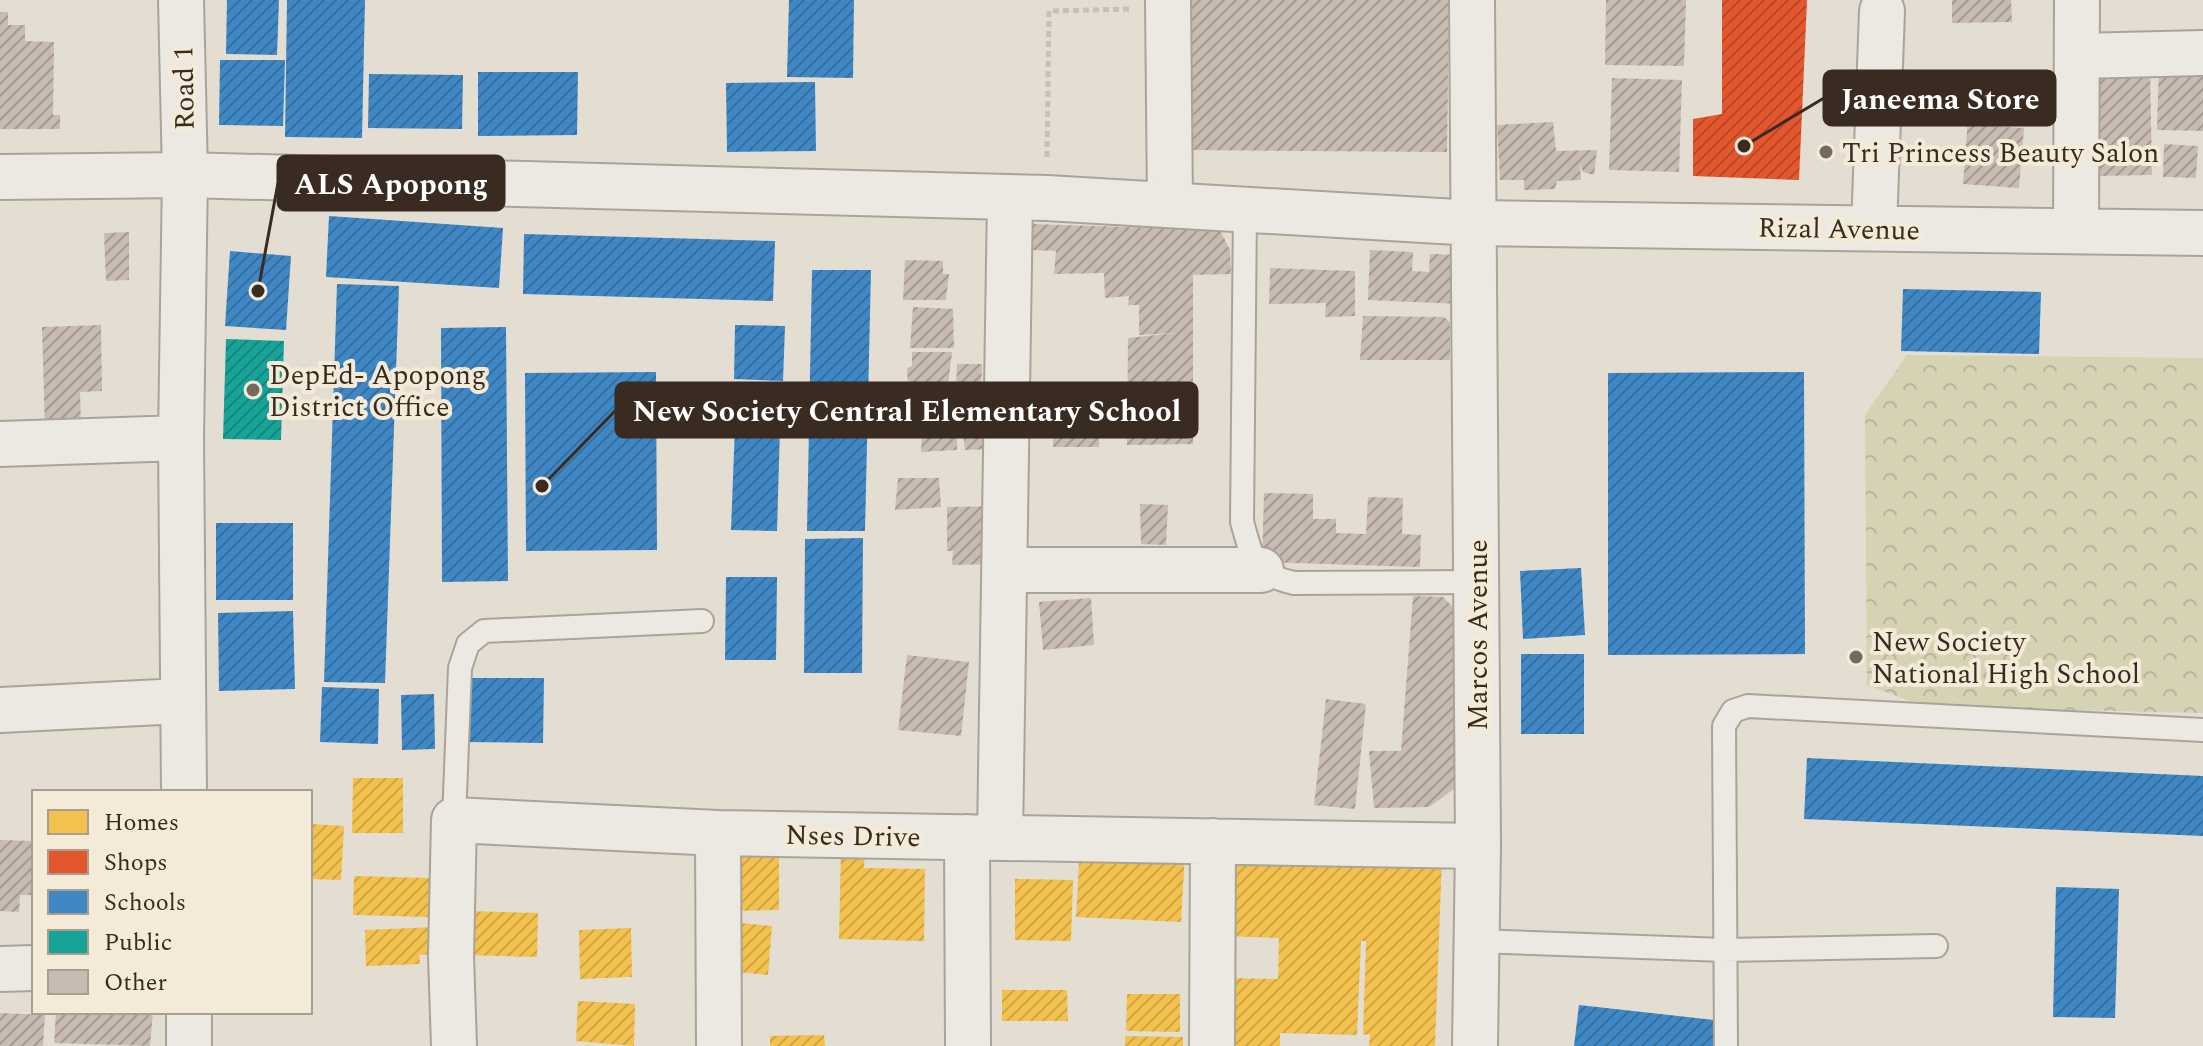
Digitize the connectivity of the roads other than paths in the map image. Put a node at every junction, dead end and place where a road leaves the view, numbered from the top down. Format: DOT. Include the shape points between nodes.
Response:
graph roads {
  1 [pos="181,0"];
  2 [pos="1472,0"];
  3 [pos="2077,0"];
  4 [pos="1168,4"];
  5 [pos="1882,11"];
  6 [pos="2203,53"];
  7 [pos="2077,56"];
  8 [pos="185,175"];
  9 [pos="0,177"];
  10 [pos="1028,199"];
  11 [pos="1170,204"];
  12 [pos="1245,209"];
  13 [pos="1474,223"];
  14 [pos="1874,228"];
  15 [pos="2076,231"];
  16 [pos="2203,233"];
  17 [pos="181,438"];
  18 [pos="0,444"];
  19 [pos="1005,570"];
  20 [pos="1261,570"];
  21 [pos="1476,582"];
  22 [pos="702,621"];
  23 [pos="181,701"];
  24 [pos="0,710"];
  25 [pos="2203,730"];
  26 [pos="184,790"];
  27 [pos="454,820"];
  28 [pos="718,833"];
  29 [pos="984,838"];
  30 [pos="1213,841"];
  31 [pos="1478,846"];
  32 [pos="1476,941"];
  33 [pos="1936,946"];
  34 [pos="1725,950"];
  35 [pos="32,968"];
  36 [pos="0,969"];
  37 [pos="189,1014"];
  38 [pos="189,1046"];
  39 [pos="454,1046"];
  40 [pos="719,1046"];
  41 [pos="968,1046"];
  42 [pos="1212,1046"];
  43 [pos="1475,1046"];
  44 [pos="1726,1046"];
  1 -- 8 [label="street, Road 1"];
  2 -- 13 [label="street, Marcos Avenue"];
  3 -- 7 [label="street"];
  4 -- 11 [label="street"];
  5 -- 14 [label="street"];
  6 -- 7 [label="street"];
  7 -- 15 [label="street"];
  8 -- 9 [label="street, Rizal Avenue"];
  8 -- 10 [label="street, Rizal Avenue"];
  8 -- 17 [label="street, Road 1"];
  10 -- 11 [label="street, Rizal Avenue"];
  10 -- 19 [label="street"];
  11 -- 12 [label="street, Rizal Avenue"];
  12 -- 13 [label="street, Rizal Avenue"];
  12 -- 20 [label="lane" via="1242,522 1253,561"];
  13 -- 14 [label="street, Rizal Avenue"];
  13 -- 21 [label="street, Marcos Avenue"];
  14 -- 15 [label="street, Rizal Avenue"];
  15 -- 16 [label="street, Rizal Avenue"];
  17 -- 18 [label="street"];
  17 -- 23 [label="street, Road 1"];
  19 -- 20 [label="street"];
  19 -- 29 [label="street"];
  20 -- 21 [label="lane" via="1270,578 1294,583"];
  21 -- 31 [label="street, Marcos Avenue"];
  22 -- 27 [label="lane" via="484,631 476,637 460,668"];
  23 -- 24 [label="street"];
  23 -- 26 [label="street, Road 1"];
  25 -- 34 [label="lane" via="1748,706 1733,711 1724,726"];
  27 -- 28 [label="street, Nses Drive"];
  27 -- 39 [label="street"];
  28 -- 29 [label="street, Nses Drive"];
  28 -- 40 [label="street"];
  29 -- 30 [label="street, Nses Drive"];
  29 -- 41 [label="street"];
  30 -- 31 [label="street, Nses Drive"];
  30 -- 42 [label="street"];
  31 -- 32 [label="street, Marcos Avenue"];
  32 -- 34 [label="lane"];
  32 -- 43 [label="street, Marcos Avenue"];
  33 -- 34 [label="lane"];
  34 -- 44 [label="lane"];
  35 -- 36 [label="street"];
  37 -- 38 [label="street"];
}
